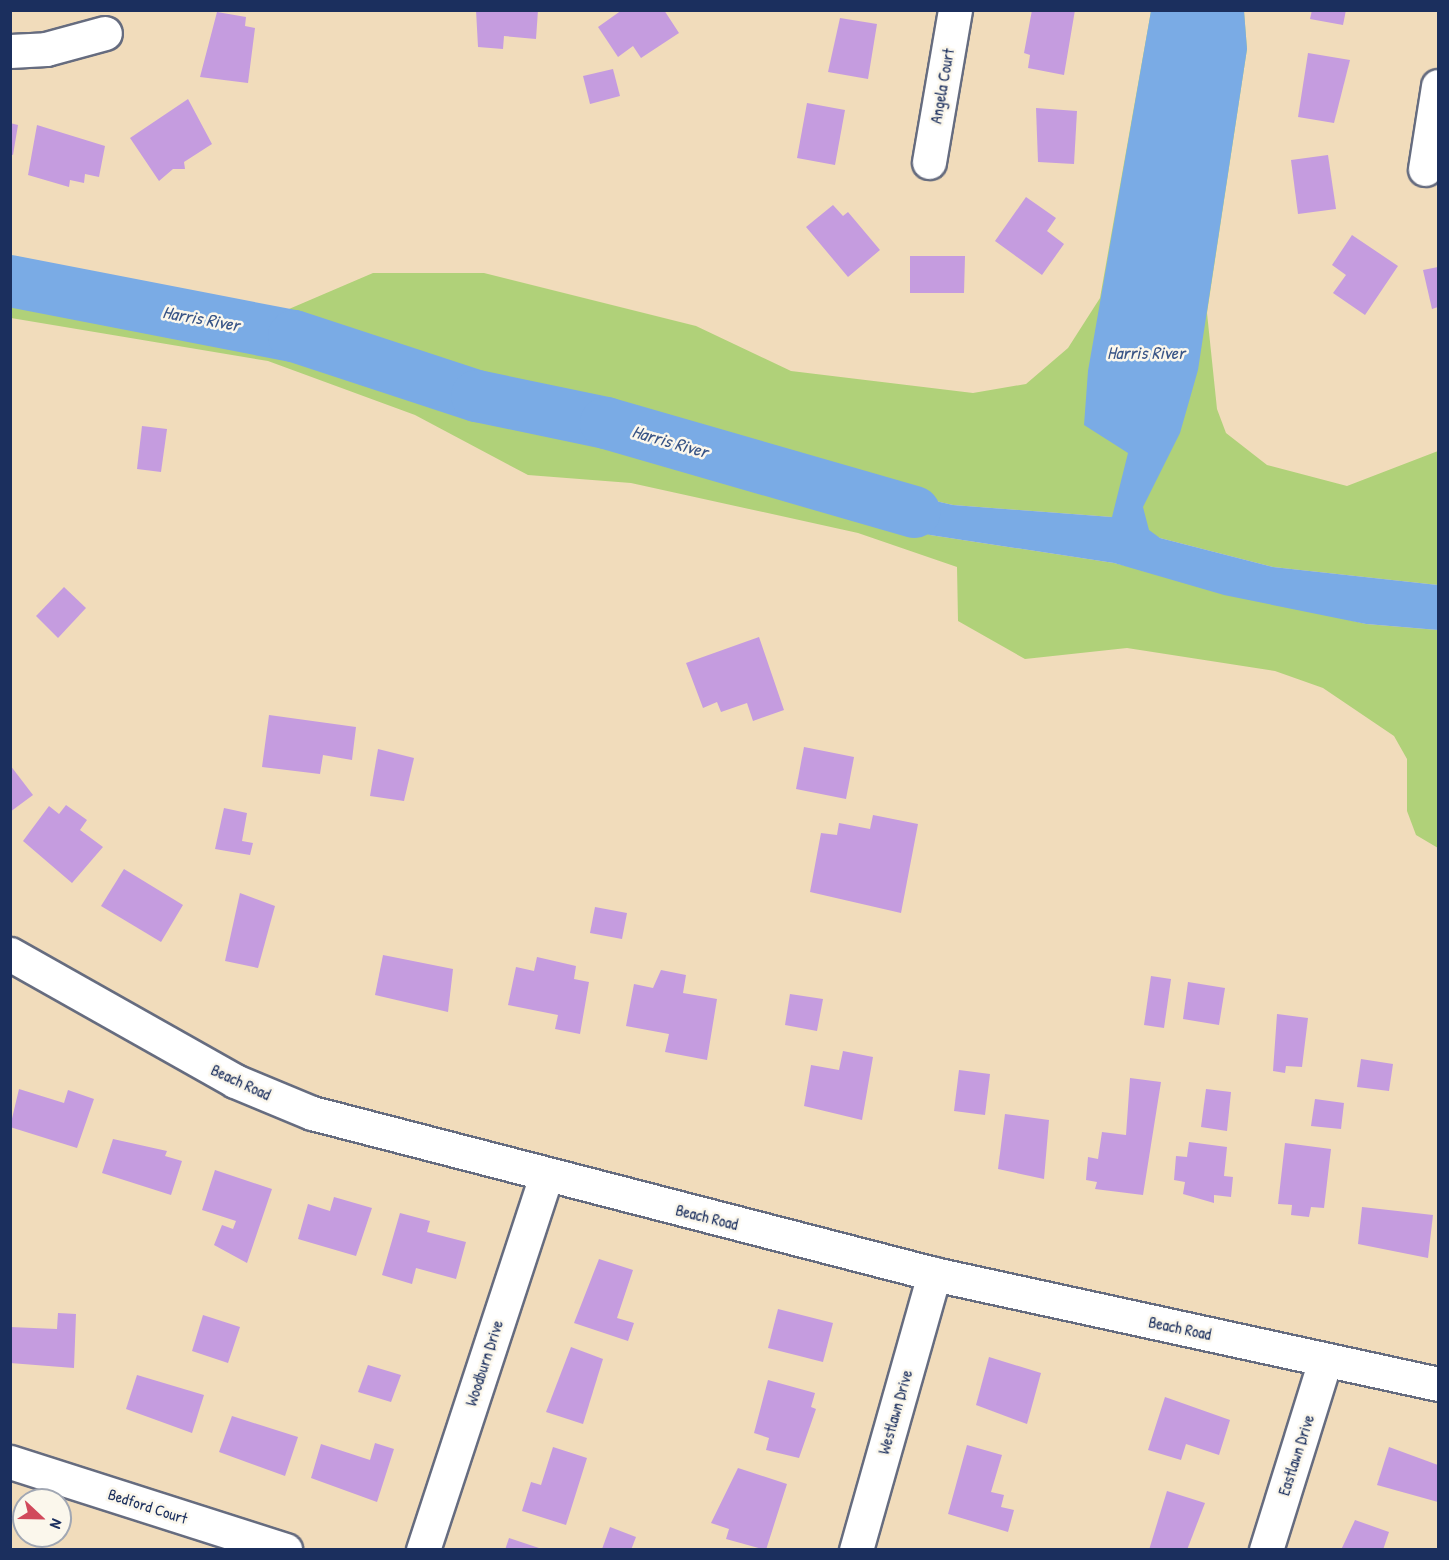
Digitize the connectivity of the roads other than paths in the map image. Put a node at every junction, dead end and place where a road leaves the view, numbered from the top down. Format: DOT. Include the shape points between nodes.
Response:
graph roads {
  1 [pos="955,10"];
  2 [pos="105,33"];
  3 [pos="10,51"];
  4 [pos="1438,86"];
  5 [pos="929,162"];
  6 [pos="1425,169"];
  7 [pos="10,954"];
  8 [pos="546,1176"];
  9 [pos="934,1274"];
  10 [pos="1325,1360"];
  11 [pos="1438,1384"];
  12 [pos="10,1462"];
  13 [pos="285,1550"];
  14 [pos="423,1550"];
  15 [pos="856,1550"];
  16 [pos="1266,1550"];
  1 -- 5 [label="street, Angela Court"];
  2 -- 3 [label="street" via="46,49"];
  4 -- 6 [label="street"];
  7 -- 8 [label="street, Beach Road" via="166,1044 286,1103"];
  8 -- 9 [label="street, Beach Road"];
  8 -- 14 [label="street, Woodburn Drive"];
  9 -- 10 [label="street, Beach Road"];
  9 -- 15 [label="street, Westlawn Drive"];
  10 -- 11 [label="street, Beach Road"];
  10 -- 16 [label="street, Eastlawn Drive"];
  12 -- 13 [label="street, Bedford Court"];
}
